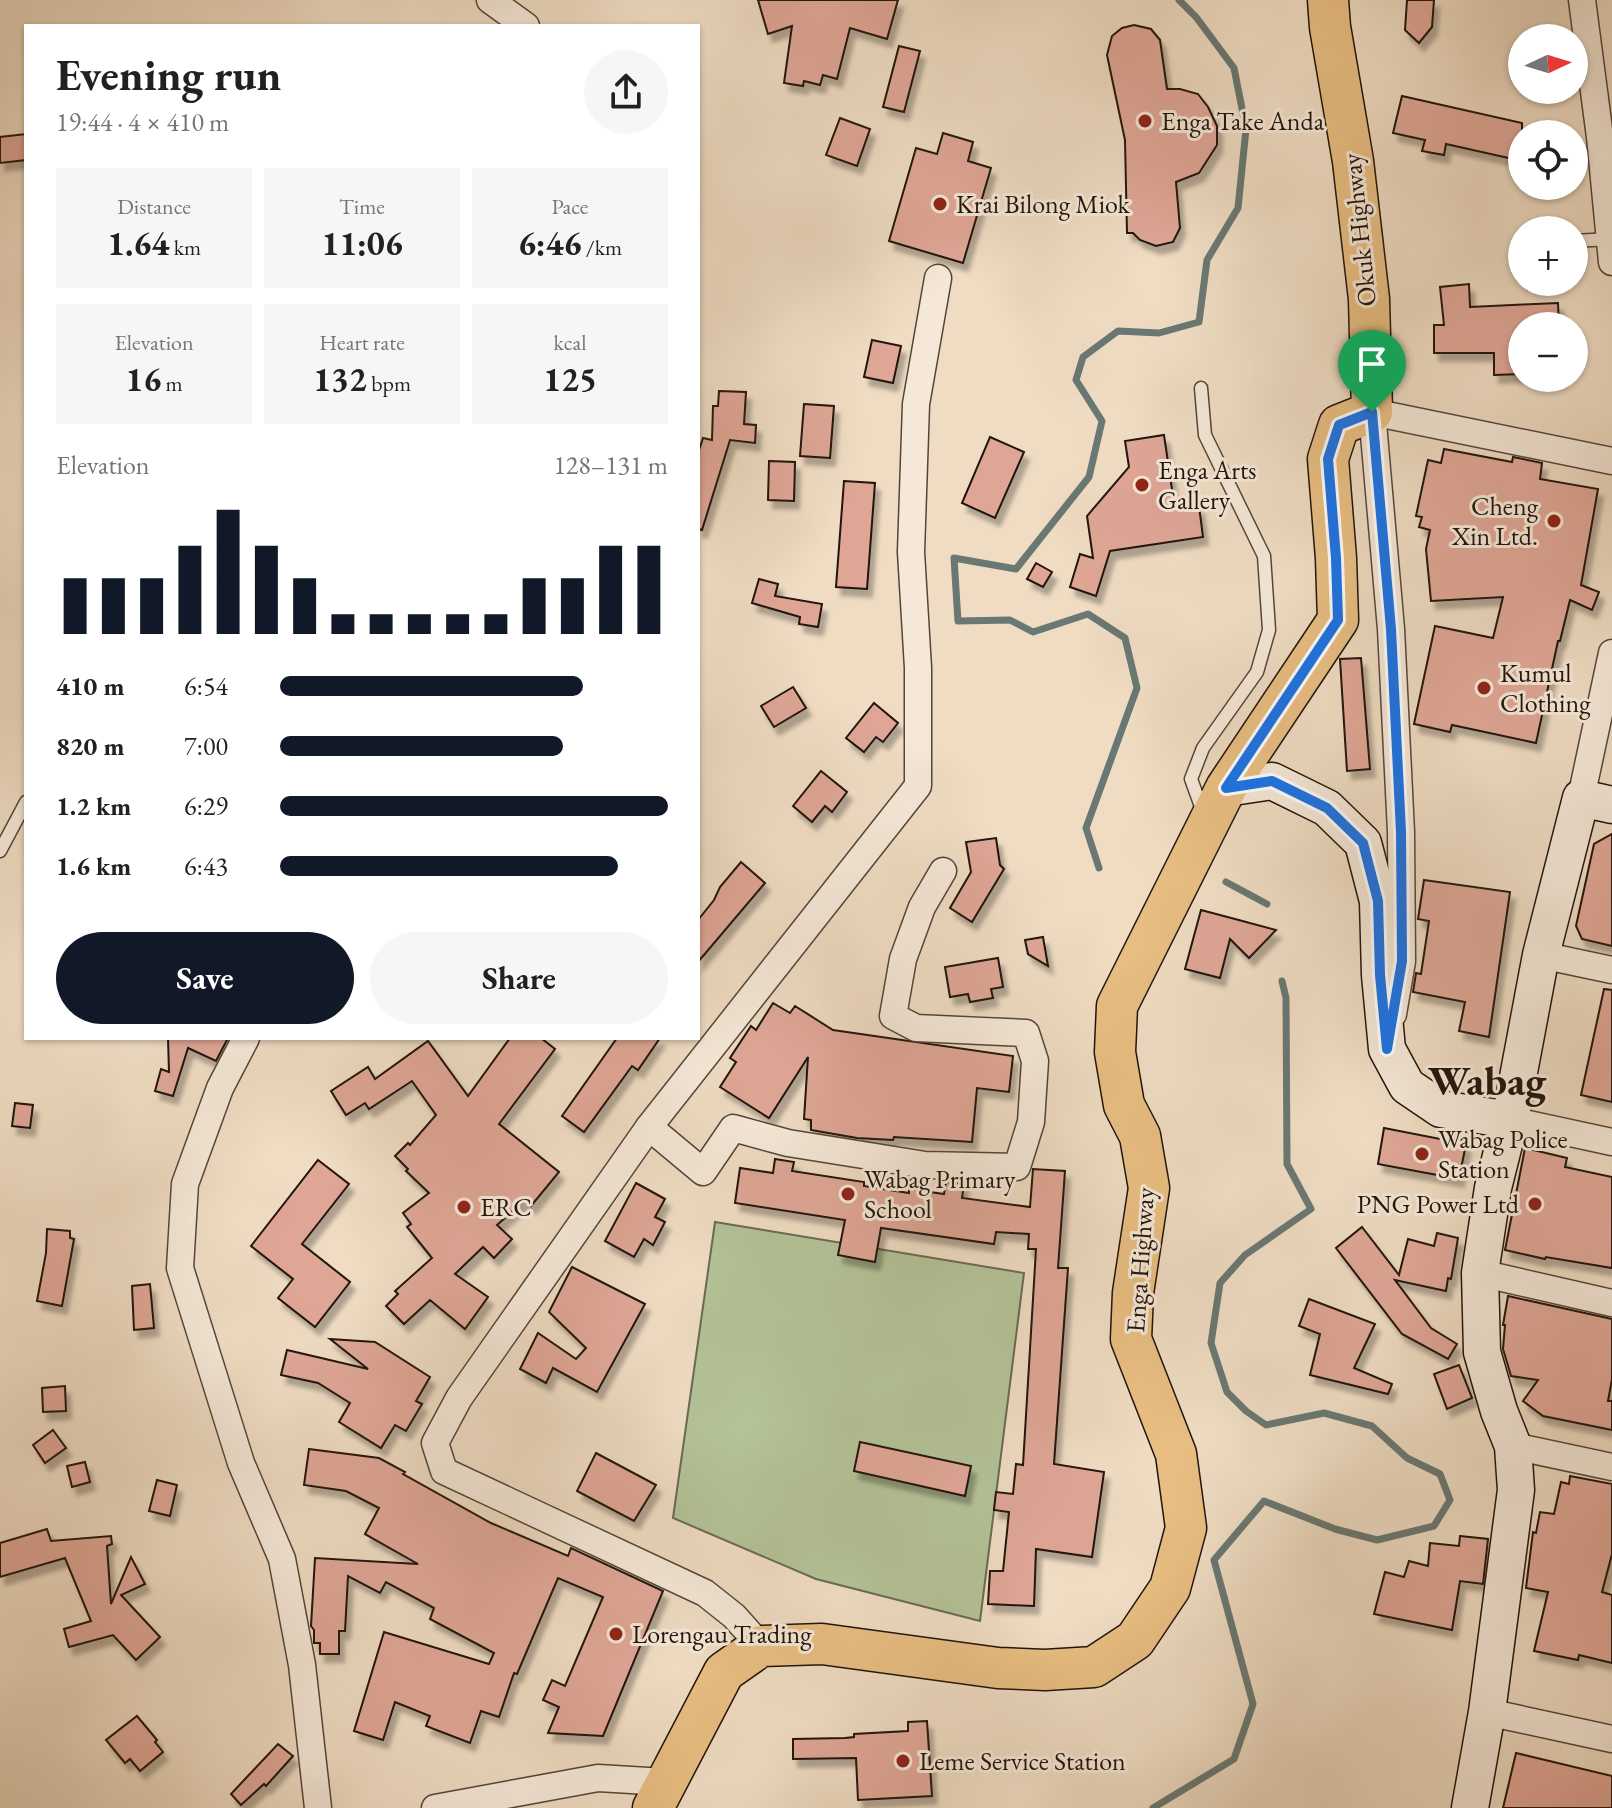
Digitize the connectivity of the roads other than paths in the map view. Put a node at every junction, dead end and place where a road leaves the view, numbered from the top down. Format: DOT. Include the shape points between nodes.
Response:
graph roads {
  1 [pos="490,0"];
  2 [pos="1328,0"];
  3 [pos="1582,0"];
  4 [pos="523,24"];
  5 [pos="1588,244"];
  6 [pos="1611,250"];
  7 [pos="938,278"];
  8 [pos="1201,388"];
  9 [pos="1372,412"];
  10 [pos="1612,461"];
  11 [pos="1612,653"];
  12 [pos="1604,722"];
  13 [pos="1226,788"];
  14 [pos="1596,802"];
  15 [pos="24,806"];
  16 [pos="1208,826"];
  17 [pos="0,851"];
  18 [pos="943,871"];
  19 [pos="1541,955"];
  20 [pos="1612,970"];
  21 [pos="245,1040"];
  22 [pos="1387,1049"];
  23 [pos="1510,1120"];
  24 [pos="649,1127"];
  25 [pos="1612,1142"];
  26 [pos="1480,1273"];
  27 [pos="1612,1303"];
  28 [pos="1513,1446"];
  29 [pos="1612,1467"];
  30 [pos="761,1646"];
  31 [pos="1487,1712"];
  32 [pos="1612,1739"];
  33 [pos="659,1795"];
  34 [pos="318,1808"];
  35 [pos="435,1808"];
  36 [pos="1470,1808"];
  1 -- 4 [label="street"];
  2 -- 9 [label="main road, Okuk Highway" via="1369,299"];
  3 -- 6 [label="street"];
  5 -- 6 [label="lane"];
  7 -- 24 [label="street" via="916,418 911,552 918,786"];
  8 -- 16 [label="lane" via="1205,435 1264,556 1269,630 1257,672 1203,748 1191,779"];
  9 -- 10 [label="street"];
  9 -- 13 [label="main road" via="1339,425 1328,459 1338,620"];
  9 -- 22 [label="street" via="1391,629 1401,832 1402,961"];
  11 -- 12 [label="street"];
  12 -- 14 [label="street"];
  13 -- 16 [label="main road, Enga Highway"];
  13 -- 22 [label="street" via="1272,781 1327,808 1363,843 1378,901"];
  14 -- 19 [label="street"];
  15 -- 17 [label="lane"];
  16 -- 30 [label="main road, Enga Highway" via="1117,1006 1115,1052 1124,1105 1140,1136 1149,1188 1131,1339 1176,1454 1186,1528 1170,1588 1135,1640 1094,1667 998,1668 822,1644"];
  18 -- 24 [label="street" via="922,907 903,959 893,1016 916,1028 1026,1033 1035,1061 1031,1122 1017,1167 925,1165 788,1143 733,1128 703,1172"];
  19 -- 20 [label="street"];
  19 -- 23 [label="street"];
  21 -- 34 [label="street" via="220,1088 185,1184 180,1268 241,1463 282,1559 302,1665"];
  22 -- 23 [label="street" via="1407,1086 1441,1109"];
  23 -- 25 [label="street"];
  23 -- 26 [label="street"];
  24 -- 30 [label="street" via="459,1398 435,1443 444,1471 705,1593"];
  26 -- 27 [label="street"];
  26 -- 28 [label="street" via="1482,1352"];
  28 -- 29 [label="street"];
  28 -- 31 [label="street" via="1516,1490"];
  30 -- 33 [label="main road" via="724,1672"];
  31 -- 32 [label="street"];
  31 -- 36 [label="street"];
  33 -- 35 [label="street" via="598,1778"];
}
